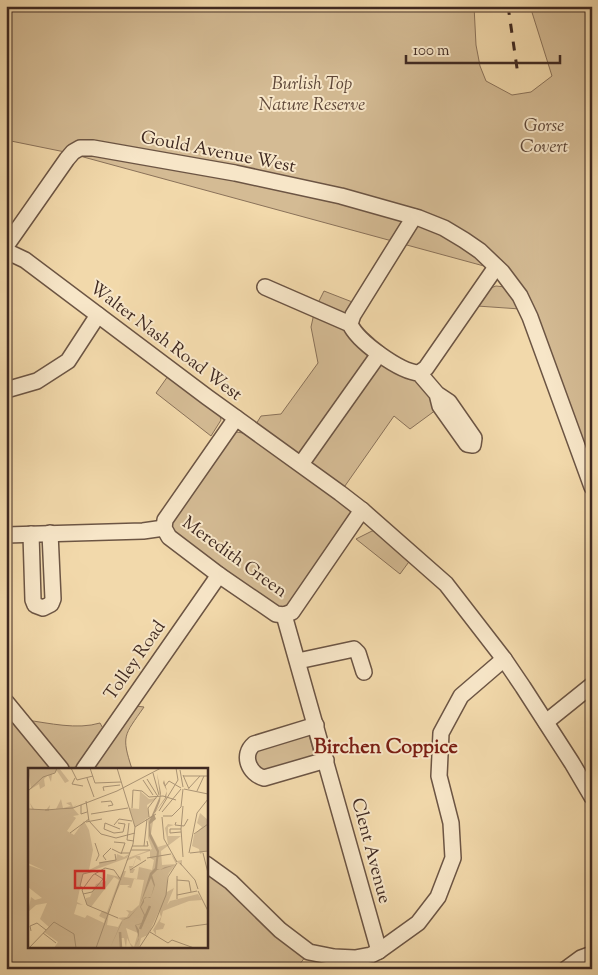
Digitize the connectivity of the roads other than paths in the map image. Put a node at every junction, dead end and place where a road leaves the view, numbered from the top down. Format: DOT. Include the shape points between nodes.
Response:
graph roads {
  1 [pos="414,216"];
  2 [pos="6,246"];
  3 [pos="6,251"];
  4 [pos="496,267"];
  5 [pos="265,287"];
  6 [pos="98,316"];
  7 [pos="350,324"];
  8 [pos="379,354"];
  9 [pos="419,373"];
  10 [pos="6,390"];
  11 [pos="437,394"];
  12 [pos="236,418"];
  13 [pos="301,464"];
  14 [pos="592,487"];
  15 [pos="362,510"];
  16 [pos="164,528"];
  17 [pos="50,533"];
  18 [pos="31,534"];
  19 [pos="6,535"];
  20 [pos="219,575"];
  21 [pos="284,616"];
  22 [pos="504,659"];
  23 [pos="298,661"];
  24 [pos="364,672"];
  25 [pos="592,685"];
  26 [pos="6,702"];
  27 [pos="546,722"];
  28 [pos="316,725"];
  29 [pos="326,760"];
  30 [pos="60,768"];
  31 [pos="85,768"];
  32 [pos="592,798"];
  33 [pos="208,865"];
  34 [pos="592,954"];
  35 [pos="374,958"];
  36 [pos="333,963"];
  37 [pos="566,969"];
  1 -- 2 [label="street, Gould Avenue West" via="235,173 80,148 73,152"];
  1 -- 4 [label="street, Gould Avenue West" via="464,240"];
  1 -- 7 [label="street"];
  3 -- 6 [label="street, Walter Nash Road West" via="25,260"];
  4 -- 9 [label="street" via="426,368"];
  4 -- 14 [label="street, Gould Avenue West" via="510,282 530,316"];
  5 -- 7 [label="street"];
  6 -- 10 [label="street" via="68,361 37,381"];
  6 -- 12 [label="street, Walter Nash Road West"];
  7 -- 8 [label="street" via="353,332"];
  8 -- 9 [label="street" via="411,373"];
  8 -- 13 [label="street"];
  9 -- 11 [label="street"];
  12 -- 13 [label="street, Walter Nash Road West"];
  12 -- 16 [label="street, Meredith Green" via="165,520"];
  13 -- 15 [label="street, Walter Nash Road West"];
  15 -- 21 [label="street, Meredith Green" via="292,612"];
  15 -- 22 [label="street, Walter Nash Road West" via="446,584"];
  16 -- 17 [label="street"];
  16 -- 20 [label="street, Meredith Green" via="169,537"];
  17 -- 18 [label="street"];
  17 -- 18 [label="street" via="53,599 48,607 43,608 35,605 33,600"];
  18 -- 19 [label="street"];
  20 -- 21 [label="street, Meredith Green" via="276,614"];
  20 -- 31 [label="street, Tolley Road"];
  21 -- 23 [label="street, Clent Avenue"];
  22 -- 27 [label="street, Walter Nash Road West"];
  22 -- 35 [label="street" via="461,696 441,733 439,776 451,823 453,858 438,897 418,923"];
  23 -- 24 [label="street" via="354,649"];
  23 -- 28 [label="street, Clent Avenue"];
  25 -- 27 [label="street"];
  26 -- 30 [label="street"];
  27 -- 32 [label="street, Walter Nash Road West"];
  28 -- 29 [label="street, Clent Avenue"];
  28 -- 29 [label="street" via="254,744 249,748 250,765 253,773 264,778"];
  29 -- 35 [label="street, Clent Avenue"];
  33 -- 36 [label="street" via="231,882 280,930 309,952"];
  34 -- 37 [label="street"];
  35 -- 36 [label="street"];
}
